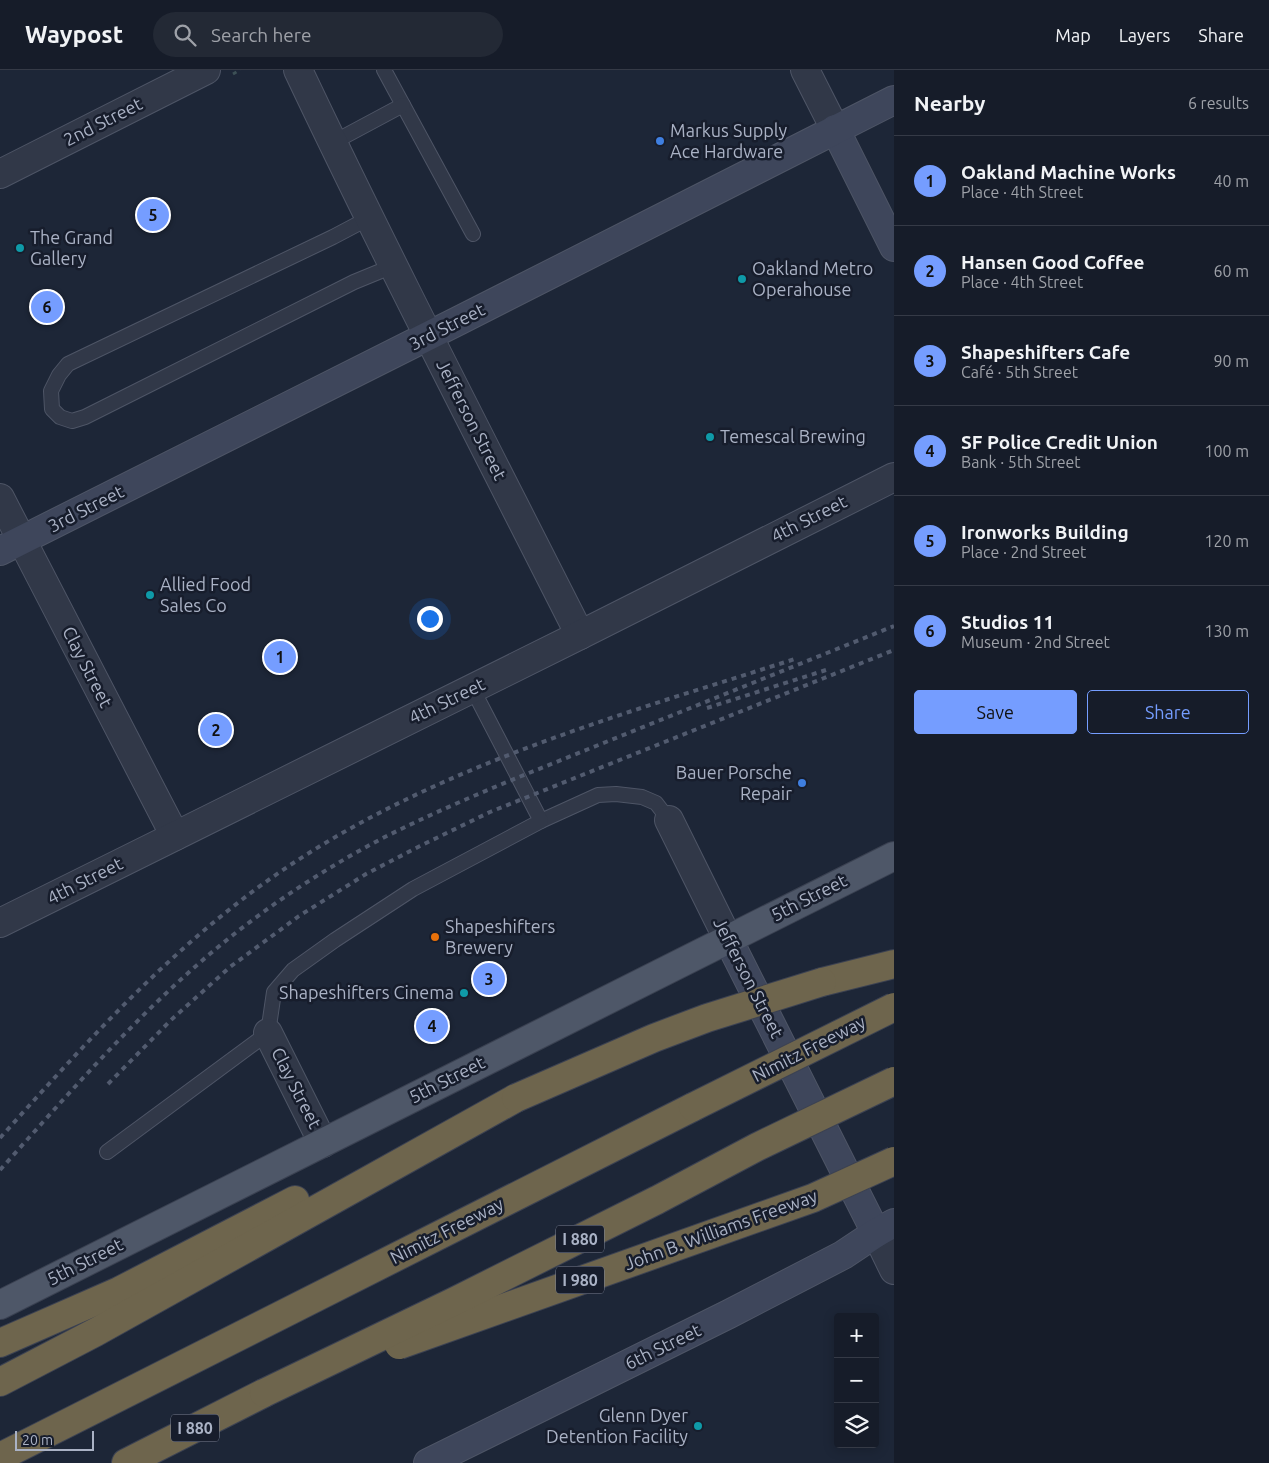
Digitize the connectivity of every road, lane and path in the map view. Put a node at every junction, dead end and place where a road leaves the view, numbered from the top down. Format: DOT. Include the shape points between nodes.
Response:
graph roads {
  1 [pos="206,70"];
  2 [pos="298,70"];
  3 [pos="384,70"];
  4 [pos="806,70"];
  5 [pos="894,100"];
  6 [pos="403,105"];
  7 [pos="835,130"];
  8 [pos="332,143"];
  9 [pos="0,174"];
  10 [pos="369,218"];
  11 [pos="473,234"];
  12 [pos="894,247"];
  13 [pos="393,266"];
  14 [pos="428,336"];
  15 [pos="894,477"];
  16 [pos="0,498"];
  17 [pos="11,546"];
  18 [pos="580,635"];
  19 [pos="472,688"];
  20 [pos="669,820"];
  21 [pos="541,821"];
  22 [pos="175,836"];
  23 [pos="894,856"];
  24 [pos="0,923"];
  25 [pos="728,939"];
  26 [pos="894,964"];
  27 [pos="894,1007"];
  28 [pos="268,1033"];
  29 [pos="894,1080"];
  30 [pos="516,1098"];
  31 [pos="323,1143"];
  32 [pos="107,1152"];
  33 [pos="894,1161"];
  34 [pos="885,1228"];
  35 [pos="894,1270"];
  36 [pos="0,1305"];
  37 [pos="0,1343"];
  38 [pos="0,1382"];
  39 [pos="264,1393"];
  40 [pos="0,1456"];
  41 [pos="126,1463"];
  42 [pos="428,1463"];
  1 -- 9 [label="street, 2nd Street"];
  2 -- 8 [label="street, Jefferson Street"];
  3 -- 6 [label="lane"];
  4 -- 7 [label="street"];
  5 -- 7 [label="street, 3rd Street"];
  6 -- 8 [label="lane"];
  6 -- 11 [label="lane"];
  7 -- 12 [label="street"];
  7 -- 14 [label="street, 3rd Street"];
  8 -- 10 [label="street, Jefferson Street"];
  10 -- 13 [label="street, Jefferson Street"];
  10 -- 13 [label="lane" via="68,364 50,391 52,410 72,421 85,417 354,282"];
  13 -- 14 [label="street, Jefferson Street"];
  14 -- 17 [label="street, 3rd Street"];
  14 -- 18 [label="street, Jefferson Street"];
  15 -- 18 [label="street, 4th Street"];
  16 -- 17 [label="street, Clay Street"];
  17 -- 22 [label="street, Clay Street"];
  18 -- 19 [label="street, 4th Street"];
  19 -- 21 [label="lane"];
  19 -- 22 [label="street, 4th Street"];
  20 -- 21 [label="lane" via="656,803 642,796 616,794 598,796"];
  20 -- 25 [label="street, Jefferson Street"];
  21 -- 28 [label="lane" via="413,889 293,970 274,992"];
  22 -- 24 [label="street, 4th Street"];
  23 -- 25 [label="main road, 5th Street"];
  25 -- 31 [label="main road, 5th Street"];
  25 -- 34 [label="street, Jefferson Street"];
  26 -- 30 [label="highway, bridge" via="812,984 708,1018"];
  27 -- 40 [label="highway, Nimitz Freeway, bridge"];
  28 -- 31 [label="street, Clay Street"];
  28 -- 32 [label="lane"];
  29 -- 39 [label="highway, I 880, bridge" via="455,1301"];
  30 -- 37 [label="highway" via="384,1155 119,1291"];
  30 -- 38 [label="highway"];
  31 -- 36 [label="main road, 5th Street"];
  33 -- 39 [label="highway, John B. Williams Freeway / I 980, bridge" via="813,1198"];
  34 -- 35 [label="street, Jefferson Street"];
  34 -- 42 [label="street, 6th Street" via="843,1255 729,1314"];
  39 -- 41 [label="highway, I 880"];
}
